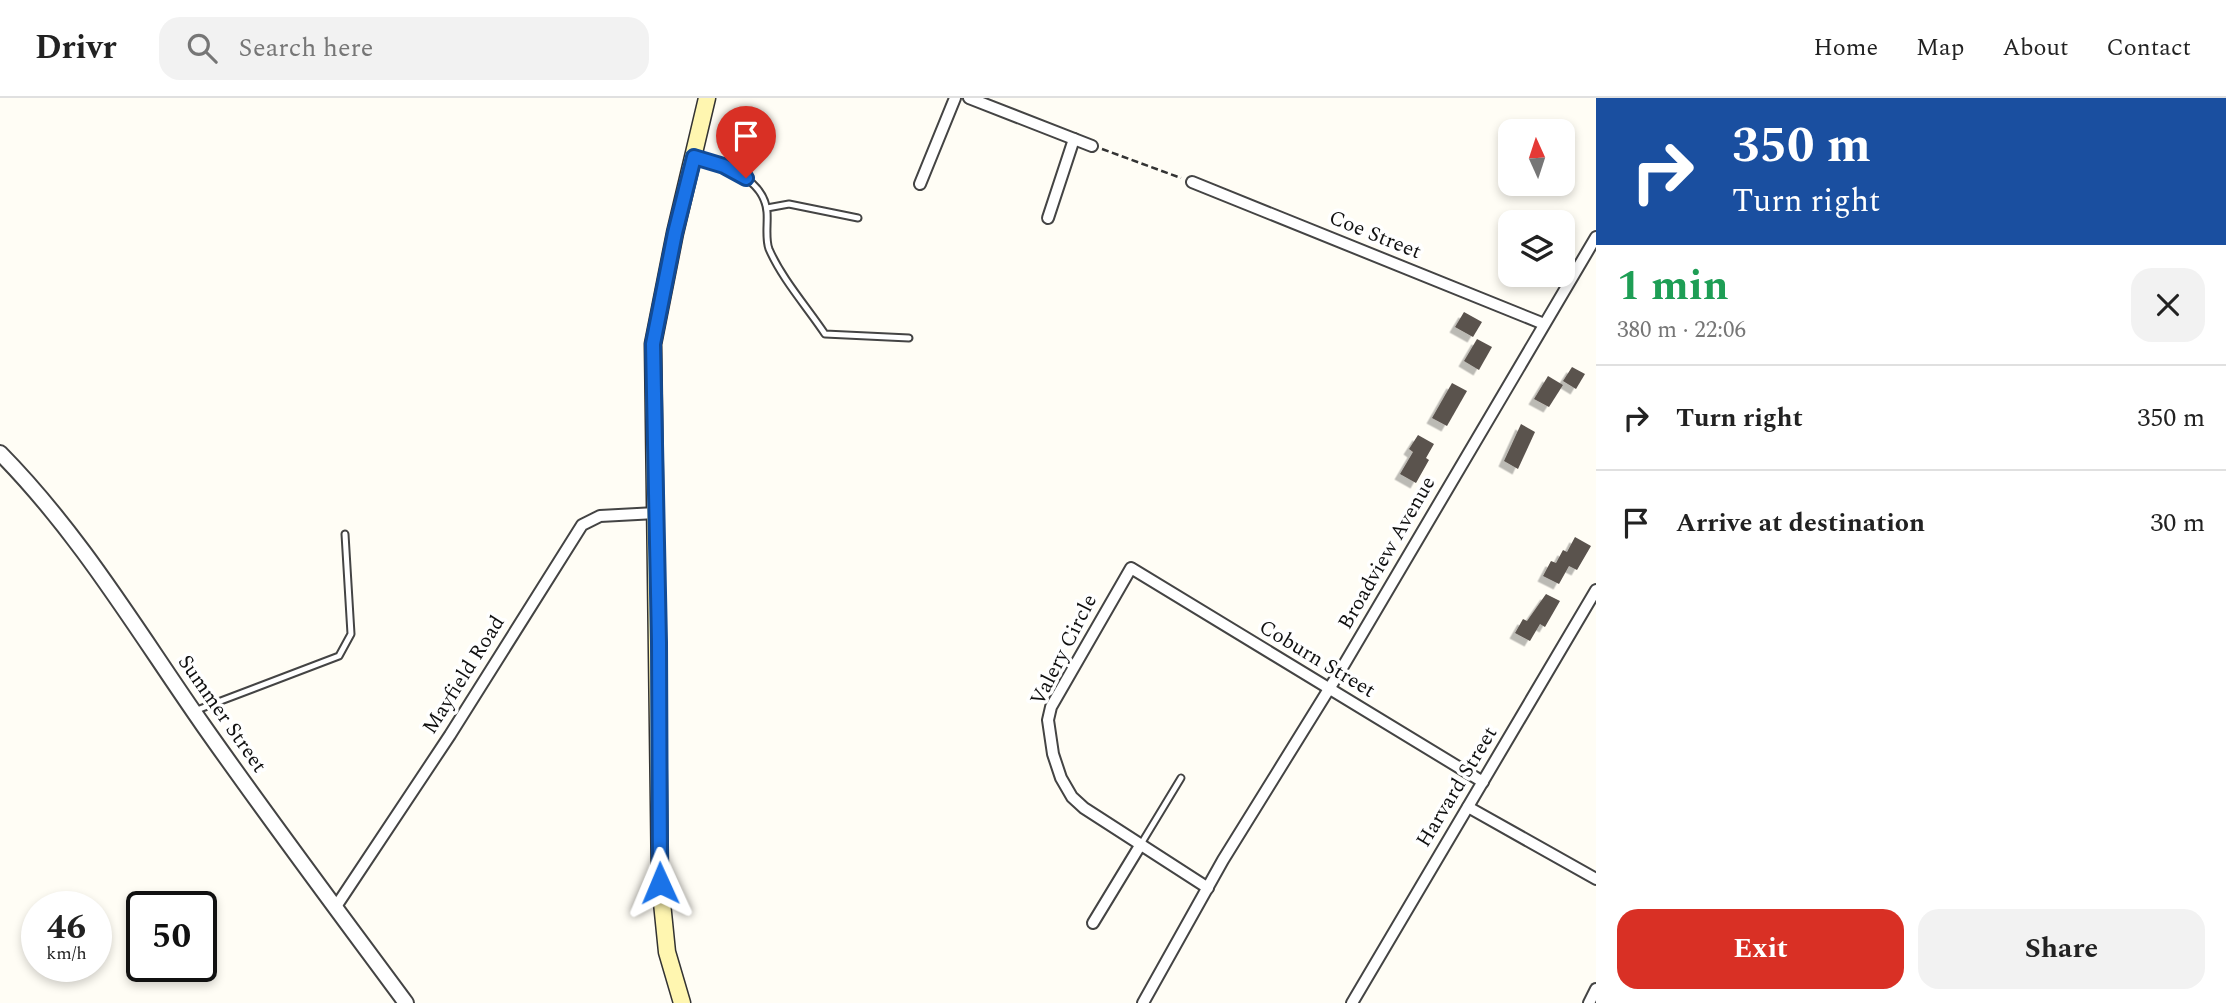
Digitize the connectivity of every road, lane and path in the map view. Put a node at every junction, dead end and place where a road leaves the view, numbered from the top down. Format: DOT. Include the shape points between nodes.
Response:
graph roads {
  1 [pos="707,98"];
  2 [pos="955,98"];
  3 [pos="969,98"];
  4 [pos="1000,103"];
  5 [pos="1074,139"];
  6 [pos="1092,146"];
  7 [pos="694,157"];
  8 [pos="1192,182"];
  9 [pos="920,184"];
  10 [pos="767,208"];
  11 [pos="858,218"];
  12 [pos="1048,218"];
  13 [pos="1596,237"];
  14 [pos="1544,324"];
  15 [pos="909,338"];
  16 [pos="0,453"];
  17 [pos="656,513"];
  18 [pos="345,534"];
  19 [pos="1131,568"];
  20 [pos="1596,590"];
  21 [pos="1329,688"];
  22 [pos="194,711"];
  23 [pos="1181,778"];
  24 [pos="1483,782"];
  25 [pos="1468,807"];
  26 [pos="1141,844"];
  27 [pos="1596,879"];
  28 [pos="1208,888"];
  29 [pos="335,908"];
  30 [pos="1093,923"];
  31 [pos="1596,989"];
  32 [pos="406,1003"];
  33 [pos="682,1003"];
  34 [pos="1143,1003"];
  35 [pos="1352,1003"];
  36 [pos="1589,1003"];
  1 -- 7 [label="main road"];
  2 -- 9 [label="street"];
  3 -- 4 [label="street"];
  4 -- 5 [label="street"];
  5 -- 6 [label="street"];
  5 -- 12 [label="street"];
  6 -- 8 [label="path"];
  7 -- 10 [label="lane" via="746,178"];
  7 -- 17 [label="main road" via="653,344"];
  8 -- 14 [label="street, Coe Street"];
  10 -- 11 [label="lane" via="789,204"];
  10 -- 15 [label="lane" via="768,247 825,334"];
  13 -- 14 [label="street, Broadview Avenue"];
  14 -- 21 [label="street, Broadview Avenue"];
  16 -- 22 [label="street, Summer Street" via="69,531"];
  17 -- 29 [label="street, Mayfield Road" via="600,516 582,525"];
  17 -- 33 [label="main road" via="660,883 667,952"];
  18 -- 22 [label="lane" via="351,634 339,656"];
  19 -- 21 [label="street, Coburn Street"];
  19 -- 26 [label="street, Valery Circle" via="1073,665 1048,720 1053,754 1072,797"];
  20 -- 24 [label="street, Harvard Street"];
  21 -- 24 [label="street, Coburn Street"];
  21 -- 28 [label="street, Broadview Avenue"];
  22 -- 29 [label="street, Summer Street"];
  23 -- 26 [label="lane"];
  24 -- 25 [label="street, Harvard Street"];
  25 -- 27 [label="street"];
  25 -- 35 [label="street, Harvard Street"];
  26 -- 28 [label="street, Valery Circle"];
  26 -- 30 [label="street"];
  28 -- 34 [label="street, Broadview Avenue"];
  29 -- 32 [label="street, Summer Street"];
  31 -- 36 [label="street"];
}
